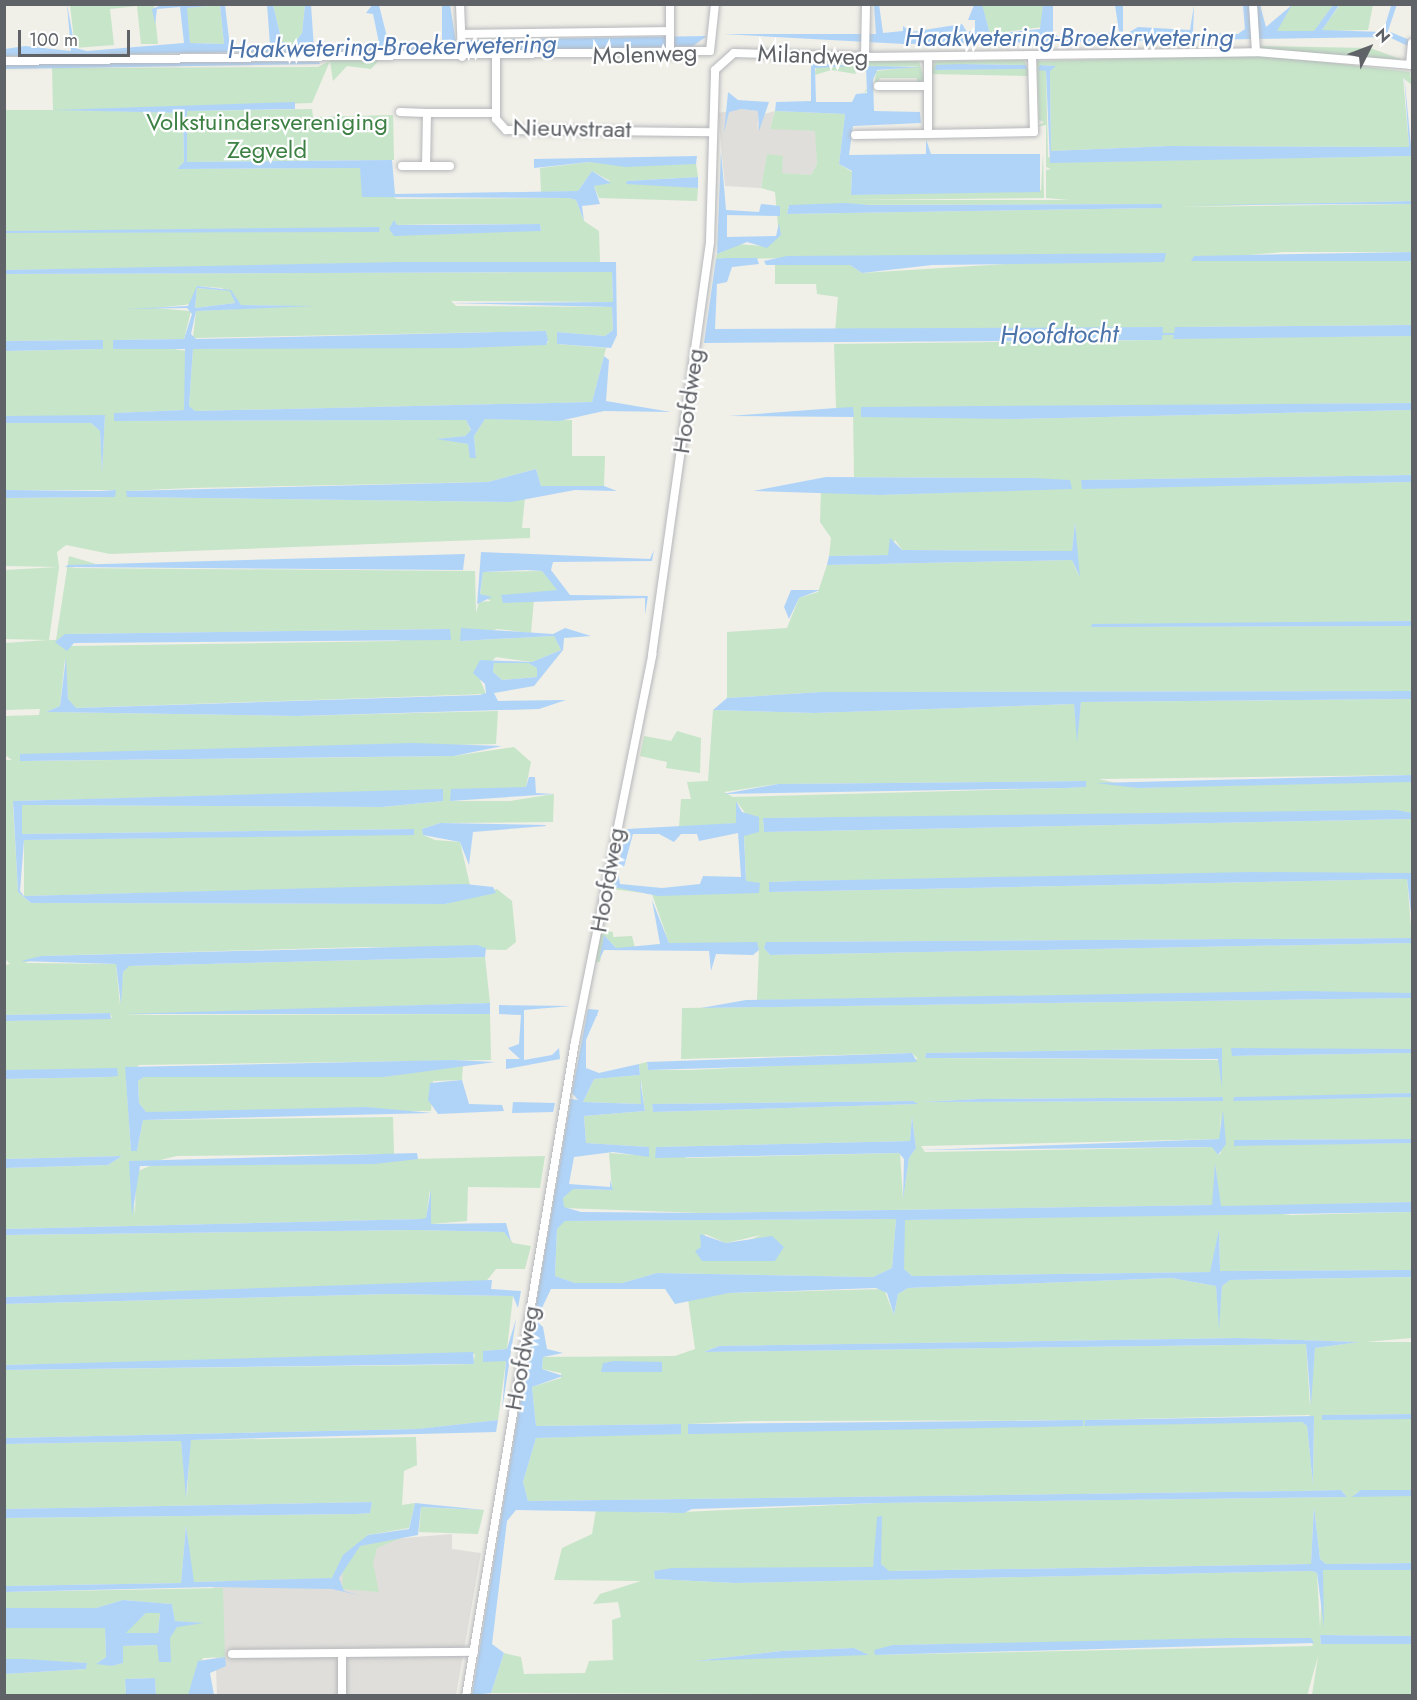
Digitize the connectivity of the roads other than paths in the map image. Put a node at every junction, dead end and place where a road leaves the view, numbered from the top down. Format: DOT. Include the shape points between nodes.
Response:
graph roads {
  1 [pos="460,4"];
  2 [pos="670,4"];
  3 [pos="715,4"];
  4 [pos="866,4"];
  5 [pos="1253,4"];
  6 [pos="669,32"];
  7 [pos="462,37"];
  8 [pos="1412,45"];
  9 [pos="710,51"];
  10 [pos="1256,52"];
  11 [pos="669,53"];
  12 [pos="462,55"];
  13 [pos="1032,56"];
  14 [pos="865,57"];
  15 [pos="928,57"];
  16 [pos="496,58"];
  17 [pos="4,61"];
  18 [pos="720,62"];
  19 [pos="1411,65"];
  20 [pos="878,86"];
  21 [pos="927,86"];
  22 [pos="400,112"];
  23 [pos="427,113"];
  24 [pos="496,113"];
  25 [pos="713,132"];
  26 [pos="928,134"];
  27 [pos="855,135"];
  28 [pos="402,166"];
  29 [pos="426,166"];
  30 [pos="450,166"];
  31 [pos="474,1652"];
  32 [pos="342,1653"];
  33 [pos="232,1654"];
  34 [pos="342,1695"];
  35 [pos="466,1695"];
  1 -- 7 [label="street"];
  2 -- 6 [label="street"];
  3 -- 9 [label="street"];
  4 -- 14 [label="street"];
  5 -- 10 [label="street"];
  6 -- 7 [label="street"];
  6 -- 11 [label="street"];
  7 -- 12 [label="street"];
  8 -- 19 [label="street"];
  9 -- 11 [label="street, Molenweg"];
  9 -- 18 [label="street"];
  10 -- 13 [label="street, Milandweg"];
  10 -- 19 [label="street, Milandweg"];
  11 -- 16 [label="street, Molenweg"];
  12 -- 16 [label="street, Molenweg"];
  12 -- 17 [label="street, Molenweg"];
  13 -- 15 [label="street, Milandweg"];
  13 -- 26 [label="street" via="1034,132"];
  14 -- 15 [label="street, Milandweg"];
  14 -- 18 [label="street, Milandweg" via="734,53"];
  15 -- 21 [label="street"];
  16 -- 24 [label="street, Nieuwstraat"];
  18 -- 25 [label="street, Hoofdweg"];
  20 -- 21 [label="street"];
  21 -- 26 [label="street"];
  22 -- 23 [label="street"];
  23 -- 24 [label="street"];
  23 -- 29 [label="street"];
  24 -- 25 [label="street, Nieuwstraat" via="503,128"];
  25 -- 31 [label="street, Hoofdweg" via="710,242 652,655 574,1047"];
  26 -- 27 [label="street"];
  28 -- 29 [label="street"];
  29 -- 30 [label="street"];
  31 -- 32 [label="street"];
  31 -- 35 [label="street, Hoofdweg"];
  32 -- 33 [label="street"];
  32 -- 34 [label="street"];
}
